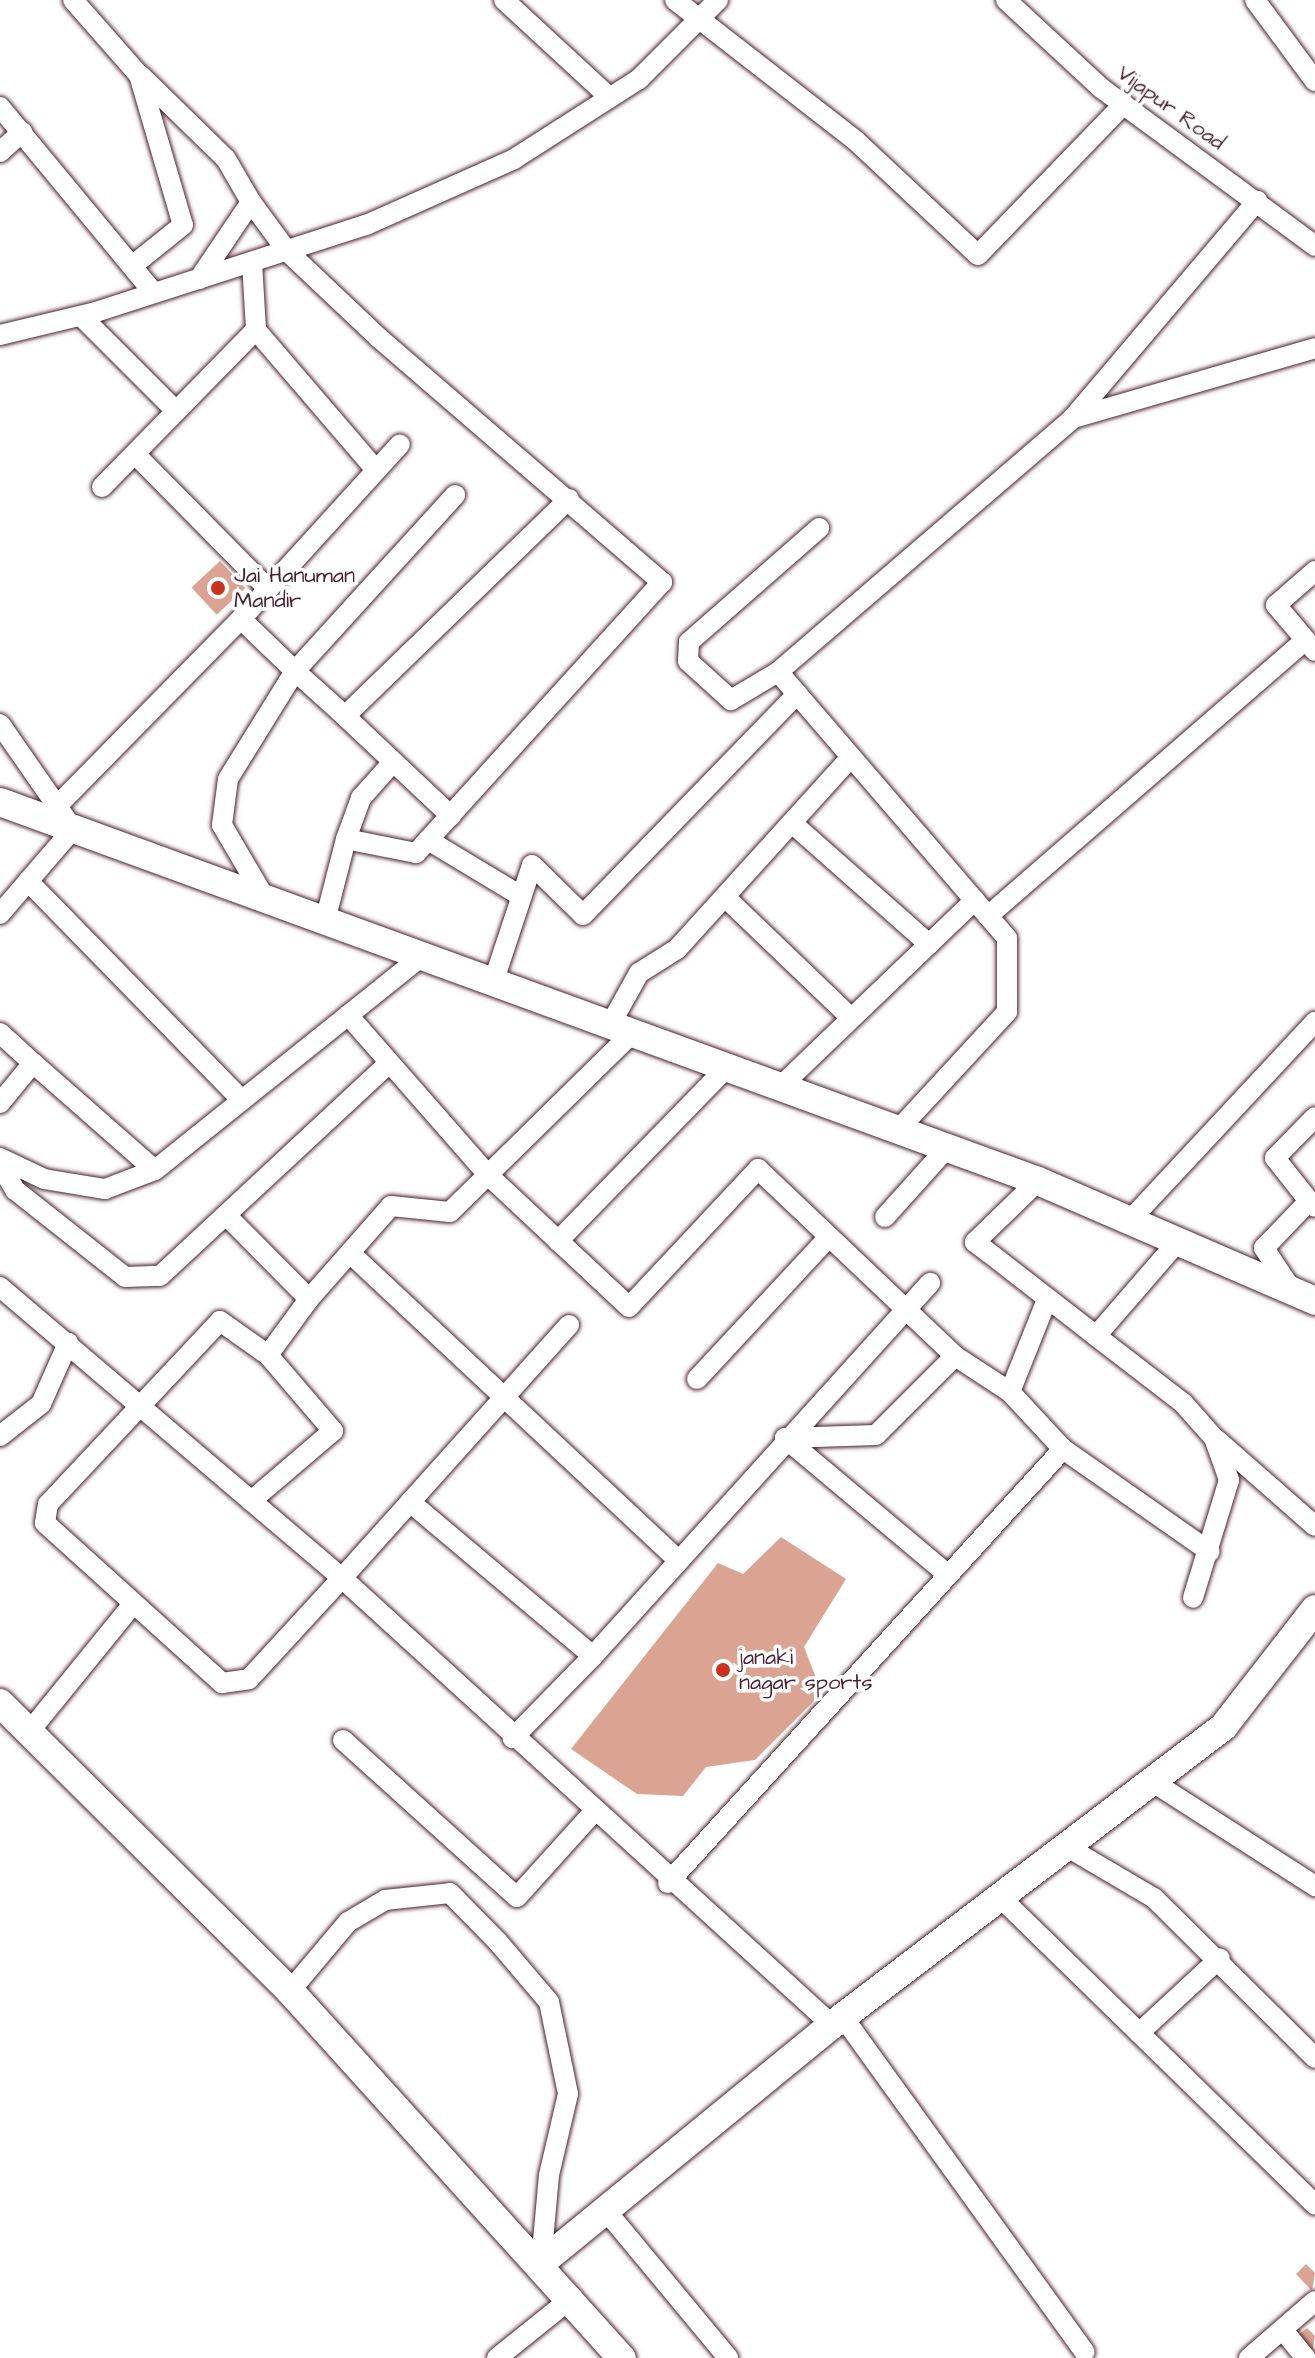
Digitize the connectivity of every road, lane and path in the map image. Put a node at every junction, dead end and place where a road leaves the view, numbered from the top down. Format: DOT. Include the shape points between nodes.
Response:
graph roads {
  1 [pos="73,0"];
  2 [pos="504,0"];
  3 [pos="675,0"];
  4 [pos="718,0"];
  5 [pos="1006,0"];
  6 [pos="1255,0"];
  7 [pos="698,20"];
  8 [pos="139,75"];
  9 [pos="1315,81"];
  10 [pos="609,97"];
  11 [pos="1124,104"];
  12 [pos="0,107"];
  13 [pos="22,132"];
  14 [pos="0,152"];
  15 [pos="1257,201"];
  16 [pos="251,202"];
  17 [pos="1315,246"];
  18 [pos="287,251"];
  19 [pos="252,262"];
  20 [pos="132,266"];
  21 [pos="199,279"];
  22 [pos="154,293"];
  23 [pos="81,316"];
  24 [pos="256,330"];
  25 [pos="0,335"];
  26 [pos="1315,348"];
  27 [pos="175,410"];
  28 [pos="1073,418"];
  29 [pos="400,444"];
  30 [pos="135,454"];
  31 [pos="376,470"];
  32 [pos="102,487"];
  33 [pos="455,495"];
  34 [pos="569,499"];
  35 [pos="819,528"];
  36 [pos="1315,571"];
  37 [pos="268,589"];
  38 [pos="241,619"];
  39 [pos="1310,646"];
  40 [pos="295,671"];
  41 [pos="778,672"];
  42 [pos="797,694"];
  43 [pos="345,716"];
  44 [pos="0,724"];
  45 [pos="851,757"];
  46 [pos="393,762"];
  47 [pos="0,802"];
  48 [pos="451,816"];
  49 [pos="65,817"];
  50 [pos="792,823"];
  51 [pos="346,839"];
  52 [pos="428,840"];
  53 [pos="28,881"];
  54 [pos="521,896"];
  55 [pos="725,897"];
  56 [pos="266,900"];
  57 [pos="981,908"];
  58 [pos="0,914"];
  59 [pos="325,921"];
  60 [pos="929,944"];
  61 [pos="421,957"];
  62 [pos="493,983"];
  63 [pos="348,1015"];
  64 [pos="851,1018"];
  65 [pos="1315,1022"];
  66 [pos="621,1029"];
  67 [pos="0,1033"];
  68 [pos="33,1063"];
  69 [pos="389,1063"];
  70 [pos="726,1068"];
  71 [pos="780,1087"];
  72 [pos="242,1100"];
  73 [pos="0,1103"];
  74 [pos="1315,1117"];
  75 [pos="898,1130"];
  76 [pos="947,1148"];
  77 [pos="0,1161"];
  78 [pos="155,1170"];
  79 [pos="488,1175"];
  80 [pos="1038,1181"];
  81 [pos="1312,1204"];
  82 [pos="226,1215"];
  83 [pos="885,1217"];
  84 [pos="1133,1217"];
  85 [pos="829,1237"];
  86 [pos="1180,1239"];
  87 [pos="558,1241"];
  88 [pos="350,1253"];
  89 [pos="930,1283"];
  90 [pos="0,1287"];
  91 [pos="1304,1296"];
  92 [pos="309,1299"];
  93 [pos="1046,1302"];
  94 [pos="906,1309"];
  95 [pos="569,1325"];
  96 [pos="1096,1336"];
  97 [pos="68,1343"];
  98 [pos="268,1355"];
  99 [pos="955,1356"];
  100 [pos="697,1379"];
  101 [pos="1010,1392"];
  102 [pos="502,1399"];
  103 [pos="140,1405"];
  104 [pos="0,1436"];
  105 [pos="785,1438"];
  106 [pos="1214,1438"];
  107 [pos="1063,1449"];
  108 [pos="251,1501"];
  109 [pos="410,1502"];
  110 [pos="1315,1526"];
  111 [pos="1210,1552"];
  112 [pos="678,1560"];
  113 [pos="948,1575"];
  114 [pos="342,1578"];
  115 [pos="1193,1598"];
  116 [pos="134,1603"];
  117 [pos="1315,1609"];
  118 [pos="593,1656"];
  119 [pos="0,1703"];
  120 [pos="29,1732"];
  121 [pos="513,1738"];
  122 [pos="343,1740"];
  123 [pos="1153,1782"];
  124 [pos="593,1813"];
  125 [pos="1069,1848"];
  126 [pos="668,1883"];
  127 [pos="1315,1886"];
  128 [pos="1003,1900"];
  129 [pos="1220,1958"];
  130 [pos="290,1991"];
  131 [pos="837,2021"];
  132 [pos="1139,2033"];
  133 [pos="1315,2058"];
  134 [pos="1315,2204"];
  135 [pos="607,2212"];
  136 [pos="541,2263"];
  137 [pos="573,2297"];
  138 [pos="1315,2301"];
  139 [pos="1283,2330"];
  140 [pos="1085,2352"];
  141 [pos="1256,2356"];
  142 [pos="497,2358"];
  143 [pos="622,2358"];
  144 [pos="728,2358"];
  145 [pos="1306,2358"];
  1 -- 8 [label="street"];
  2 -- 10 [label="street"];
  3 -- 7 [label="street"];
  4 -- 7 [label="street"];
  5 -- 11 [label="street, Vijapur Road"];
  6 -- 9 [label="street"];
  7 -- 10 [label="street" via="639,79"];
  7 -- 11 [label="street" via="855,140 978,255"];
  8 -- 16 [label="street" via="226,159"];
  8 -- 20 [label="street" via="183,225"];
  10 -- 18 [label="street" via="514,159"];
  11 -- 15 [label="street, Vijapur Road"];
  12 -- 13 [label="street"];
  13 -- 14 [label="street"];
  13 -- 20 [label="street"];
  15 -- 17 [label="street, Vijapur Road"];
  15 -- 28 [label="street"];
  16 -- 18 [label="street"];
  16 -- 21 [label="street"];
  18 -- 19 [label="street"];
  18 -- 34 [label="street"];
  19 -- 21 [label="street"];
  19 -- 24 [label="street"];
  20 -- 22 [label="street"];
  21 -- 22 [label="street"];
  22 -- 23 [label="street"];
  23 -- 25 [label="street"];
  23 -- 27 [label="street"];
  24 -- 27 [label="street"];
  24 -- 31 [label="street"];
  26 -- 28 [label="street"];
  27 -- 30 [label="street"];
  28 -- 41 [label="street"];
  29 -- 31 [label="street"];
  30 -- 32 [label="street"];
  30 -- 37 [label="street"];
  31 -- 37 [label="street"];
  33 -- 40 [label="street"];
  34 -- 43 [label="street"];
  34 -- 48 [label="street" via="662,582"];
  35 -- 41 [label="street" via="689,642 688,661 731,700"];
  36 -- 39 [label="street" via="1276,605"];
  37 -- 38 [label="street"];
  38 -- 40 [label="street"];
  38 -- 49 [label="street"];
  39 -- 57 [label="street"];
  40 -- 43 [label="street"];
  40 -- 56 [label="street" via="228,779 222,825"];
  41 -- 42 [label="street"];
  42 -- 45 [label="street"];
  42 -- 54 [label="street" via="583,915 532,865"];
  43 -- 46 [label="street"];
  44 -- 49 [label="street"];
  45 -- 50 [label="street"];
  45 -- 57 [label="street"];
  46 -- 48 [label="street"];
  46 -- 51 [label="street" via="361,798"];
  47 -- 49 [label="street"];
  48 -- 52 [label="street"];
  49 -- 53 [label="street"];
  49 -- 56 [label="street"];
  50 -- 55 [label="street"];
  50 -- 60 [label="street"];
  51 -- 52 [label="street" via="416,853"];
  51 -- 59 [label="street"];
  52 -- 54 [label="street"];
  53 -- 58 [label="street"];
  53 -- 72 [label="street"];
  54 -- 62 [label="street"];
  55 -- 64 [label="street"];
  55 -- 66 [label="street" via="677,949 639,973"];
  56 -- 59 [label="street"];
  57 -- 60 [label="street"];
  57 -- 75 [label="street" via="1007,938 1007,1012"];
  59 -- 61 [label="street"];
  60 -- 64 [label="street"];
  61 -- 62 [label="street"];
  61 -- 63 [label="street"];
  62 -- 66 [label="street"];
  63 -- 69 [label="street"];
  63 -- 72 [label="street"];
  64 -- 71 [label="street"];
  65 -- 84 [label="street"];
  66 -- 70 [label="street"];
  66 -- 79 [label="street"];
  67 -- 68 [label="street"];
  68 -- 73 [label="street"];
  68 -- 78 [label="street"];
  69 -- 79 [label="street"];
  69 -- 82 [label="street"];
  70 -- 71 [label="street"];
  70 -- 87 [label="street"];
  71 -- 75 [label="street"];
  72 -- 78 [label="street"];
  74 -- 81 [label="street" via="1275,1158"];
  75 -- 76 [label="street"];
  76 -- 80 [label="street"];
  76 -- 83 [label="street"];
  77 -- 78 [label="street" via="44,1179 105,1189"];
  77 -- 82 [label="street" via="15,1190 125,1277 160,1276"];
  79 -- 87 [label="street"];
  79 -- 88 [label="street" via="450,1212 391,1206"];
  80 -- 84 [label="street"];
  80 -- 93 [label="street" via="975,1242"];
  81 -- 91 [label="street" via="1264,1248"];
  82 -- 92 [label="street"];
  84 -- 86 [label="street"];
  85 -- 87 [label="street" via="758,1169 629,1307"];
  85 -- 94 [label="street"];
  85 -- 100 [label="street"];
  86 -- 91 [label="street"];
  86 -- 96 [label="street"];
  88 -- 92 [label="street"];
  88 -- 102 [label="street"];
  89 -- 94 [label="street"];
  90 -- 97 [label="street"];
  92 -- 98 [label="street"];
  93 -- 96 [label="street"];
  93 -- 101 [label="street"];
  94 -- 99 [label="street"];
  94 -- 105 [label="street"];
  95 -- 102 [label="street"];
  96 -- 106 [label="street" via="1183,1403"];
  97 -- 103 [label="street"];
  97 -- 104 [label="street" via="41,1404"];
  98 -- 103 [label="street" via="220,1321"];
  98 -- 108 [label="street" via="333,1431"];
  99 -- 101 [label="street"];
  99 -- 105 [label="street" via="876,1435"];
  101 -- 107 [label="street"];
  102 -- 109 [label="street"];
  102 -- 112 [label="street"];
  103 -- 108 [label="street"];
  103 -- 116 [label="street" via="42,1514"];
  105 -- 112 [label="street"];
  105 -- 113 [label="street"];
  106 -- 110 [label="street"];
  106 -- 111 [label="street" via="1229,1480"];
  107 -- 111 [label="street"];
  107 -- 113 [label="street"];
  108 -- 114 [label="street"];
  109 -- 114 [label="street"];
  109 -- 118 [label="street"];
  111 -- 115 [label="street"];
  112 -- 118 [label="street"];
  113 -- 126 [label="street"];
  114 -- 116 [label="street" via="237,1685 222,1683"];
  114 -- 121 [label="street"];
  116 -- 120 [label="street"];
  117 -- 123 [label="street" via="1224,1726"];
  118 -- 121 [label="street"];
  119 -- 120 [label="street"];
  120 -- 130 [label="street"];
  121 -- 124 [label="street"];
  122 -- 124 [label="street" via="517,1897"];
  123 -- 125 [label="street"];
  123 -- 127 [label="street"];
  124 -- 126 [label="street"];
  125 -- 128 [label="street"];
  125 -- 129 [label="street" via="1154,1898"];
  126 -- 131 [label="street"];
  128 -- 131 [label="street"];
  128 -- 132 [label="street"];
  129 -- 132 [label="street"];
  129 -- 133 [label="street"];
  130 -- 136 [label="street"];
  130 -- 136 [label="street" via="348,1922 385,1900 450,1893 498,1942 549,2002 568,2094 549,2175"];
  131 -- 135 [label="street"];
  131 -- 140 [label="street"];
  132 -- 134 [label="street"];
  135 -- 136 [label="street"];
  135 -- 144 [label="street"];
  136 -- 137 [label="street"];
  137 -- 142 [label="street"];
  137 -- 143 [label="street"];
  138 -- 139 [label="street"];
  139 -- 141 [label="street"];
  139 -- 145 [label="street"];
}
